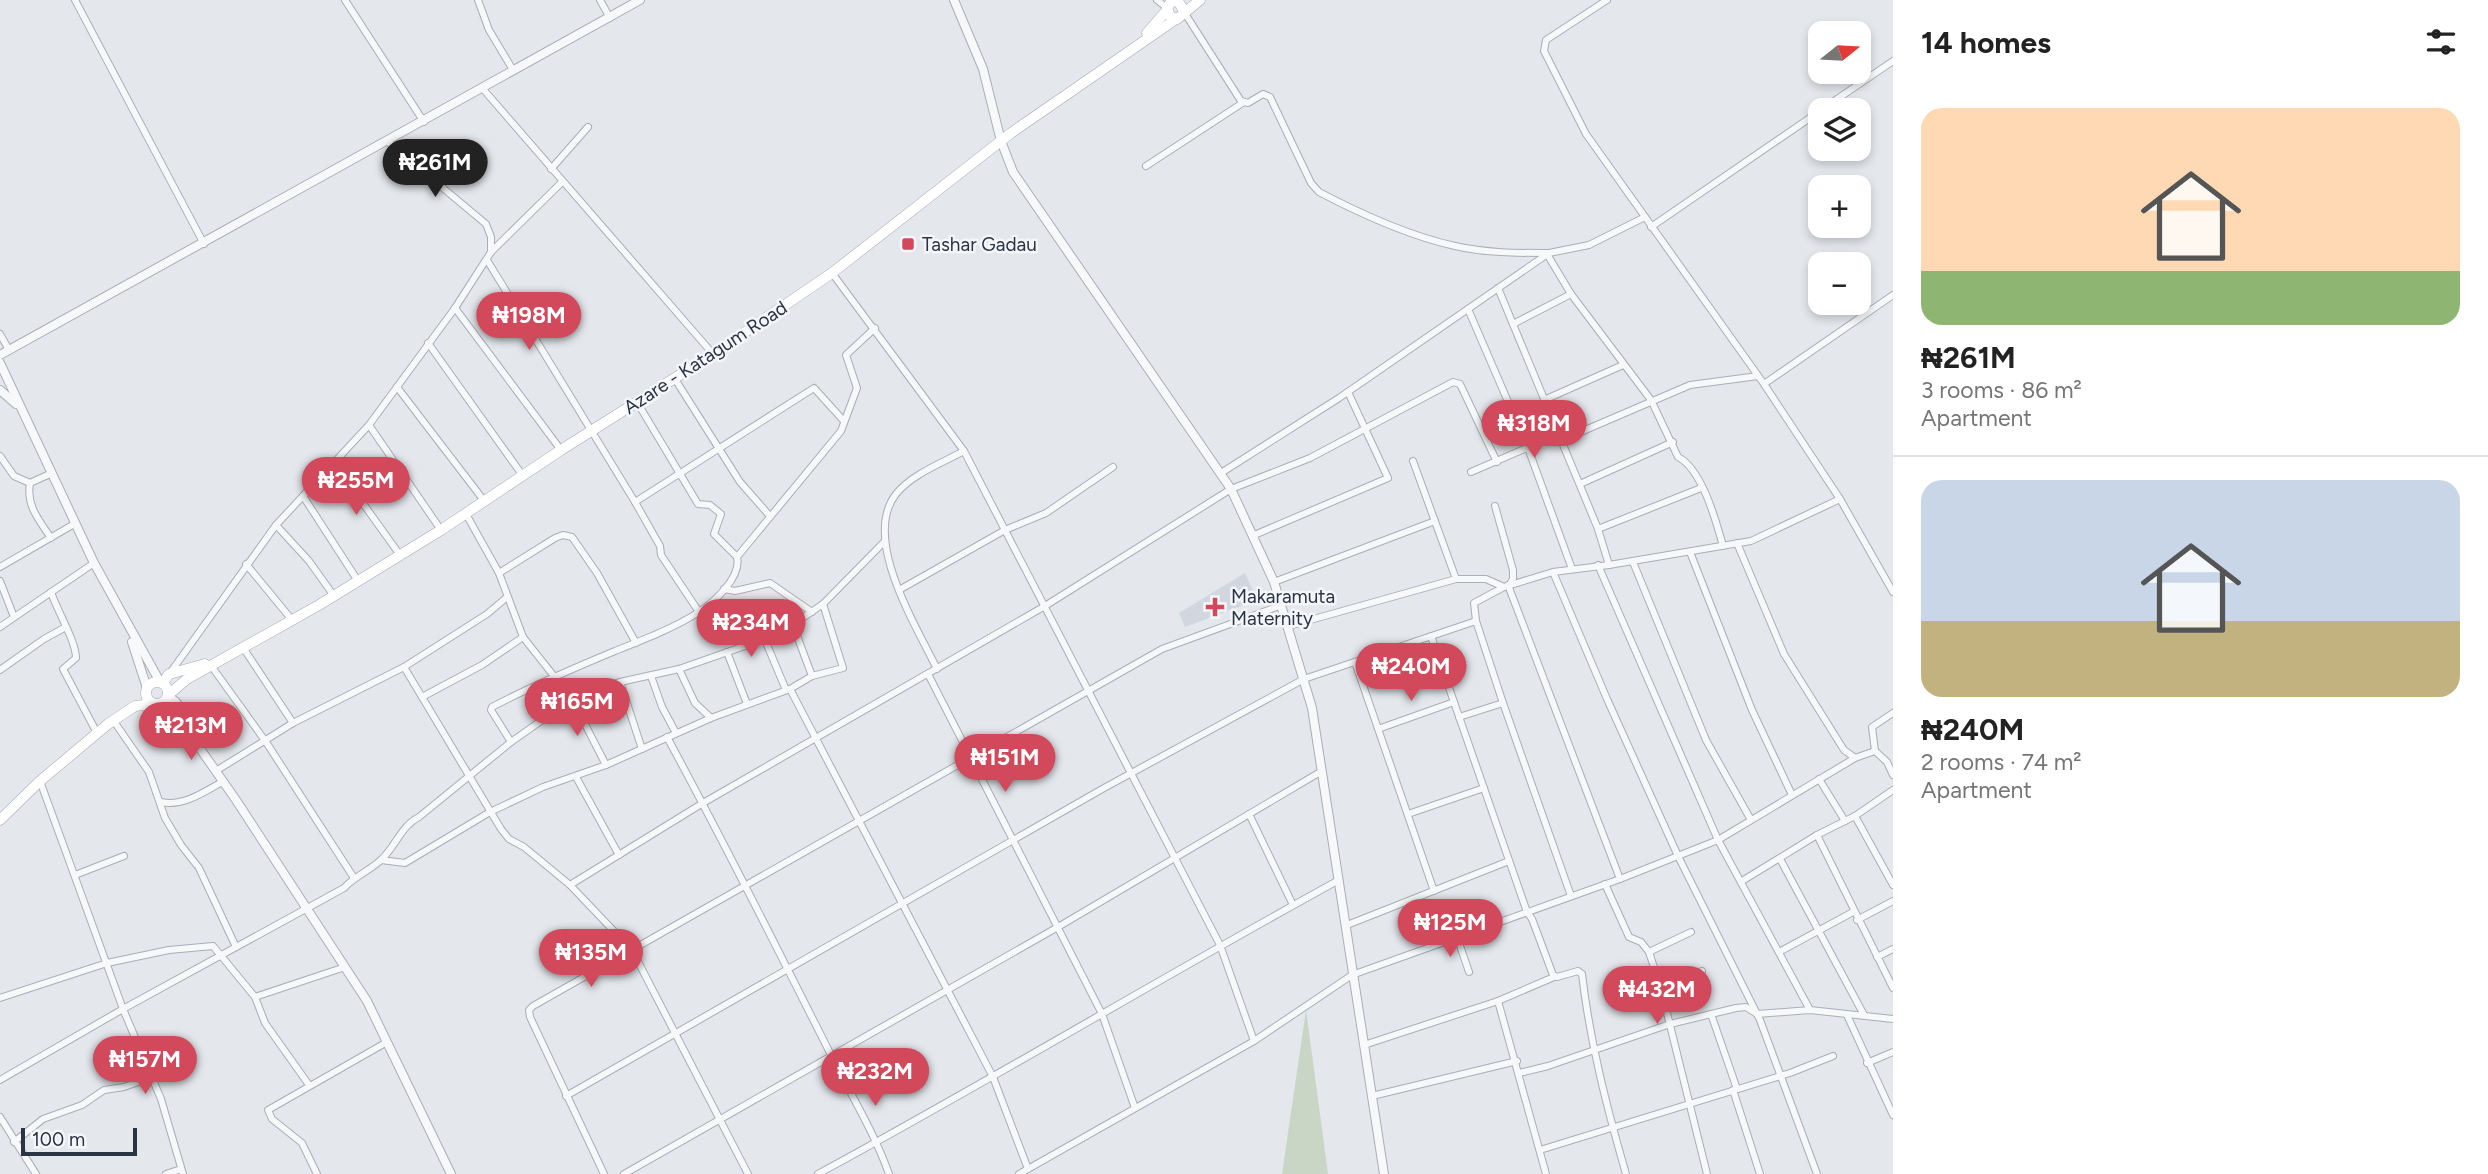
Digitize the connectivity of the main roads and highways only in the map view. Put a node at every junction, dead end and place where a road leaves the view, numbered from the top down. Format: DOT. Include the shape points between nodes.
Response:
graph roads {
  1 [pos="1200,0"];
  2 [pos="1180,1"];
  3 [pos="1167,9"];
  4 [pos="1180,15"];
  5 [pos="1143,39"];
  6 [pos="245,647"];
  7 [pos="164,679"];
  8 [pos="146,690"];
  9 [pos="168,695"];
  10 [pos="156,704"];
  11 [pos="98,732"];
  12 [pos="2,814"];
  1 -- 4 [label="main road, Azare - Katagum Road"];
  2 -- 3 [label="main road, Azare - Katagum Road" via="1171,2"];
  2 -- 4 [label="main road, Azare - Katagum Road"];
  3 -- 4 [label="main road" via="1170,16"];
  3 -- 5 [label="main road, Azare - Katagum Road"];
  4 -- 5 [label="main road, Azare - Katagum Road"];
  5 -- 6 [label="main road, Azare - Katagum Road" via="1002,141 832,274 441,530"];
  6 -- 7 [label="main road, Azare - Katagum Road"];
  6 -- 9 [label="main road, Azare - Katagum Road"];
  7 -- 8 [label="main road, Azare - Katagum Road" via="152,682"];
  7 -- 9 [label="main road"];
  8 -- 10 [label="main road" via="148,699"];
  8 -- 11 [label="main road, Azare - Katagum Road"];
  9 -- 10 [label="main road, Azare - Katagum Road"];
  10 -- 11 [label="main road, Azare - Katagum Road" via="135,706"];
  11 -- 12 [label="main road, Azare - Katagum Road"];
}
